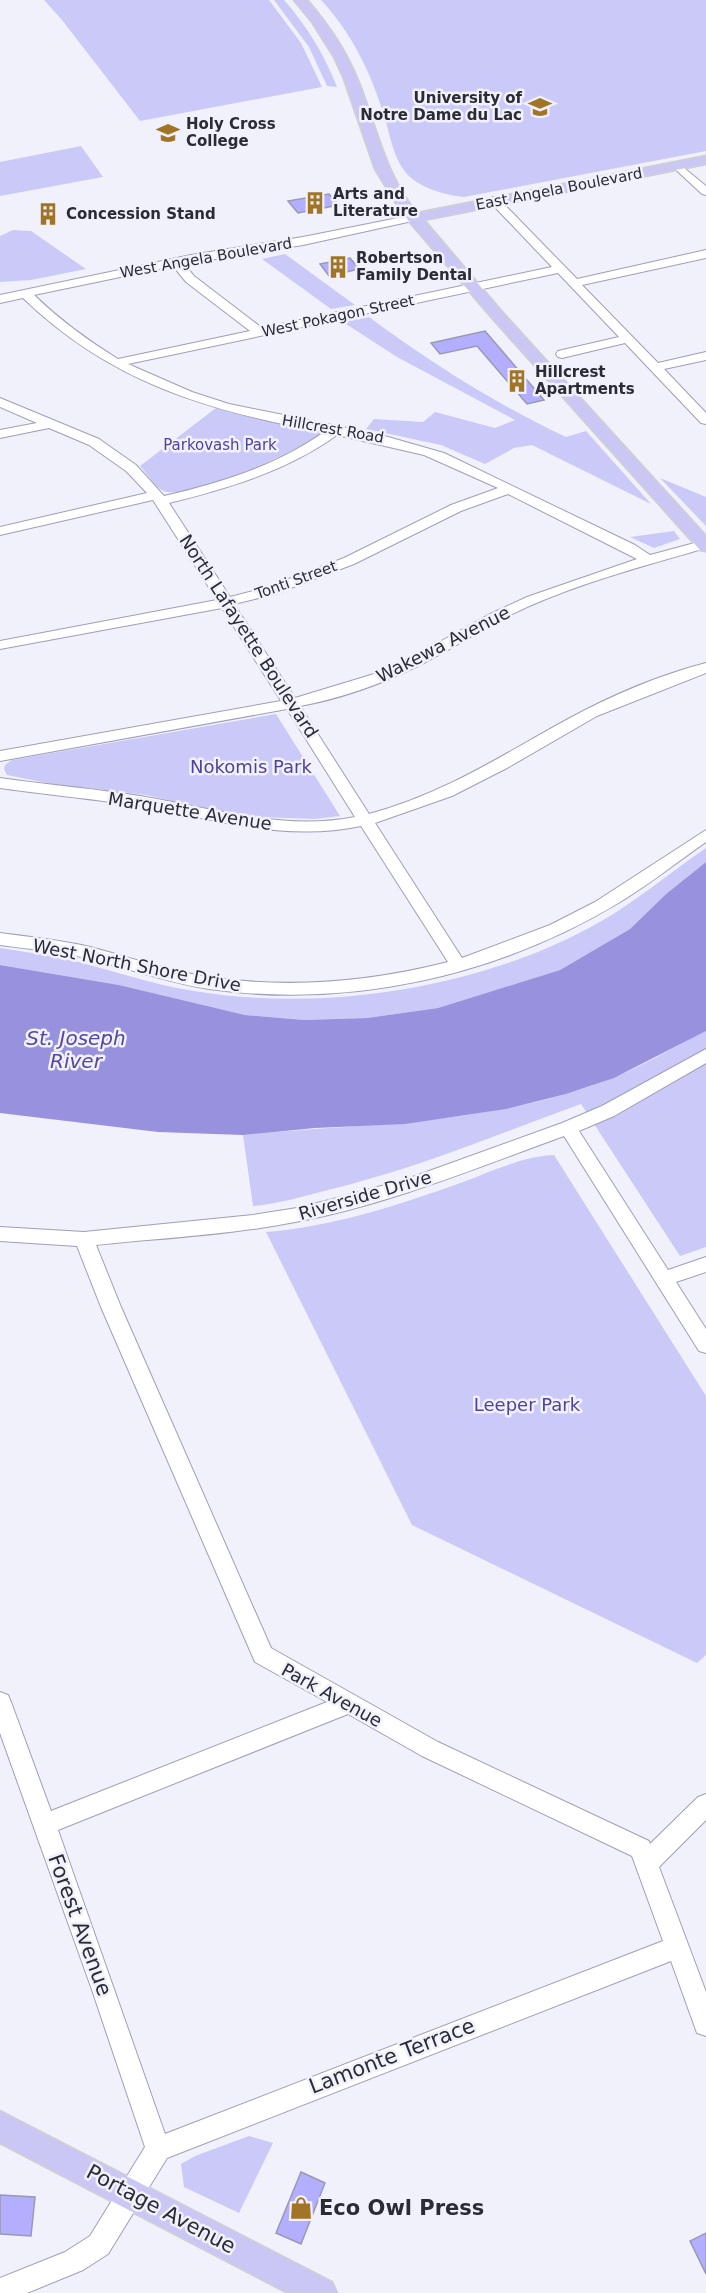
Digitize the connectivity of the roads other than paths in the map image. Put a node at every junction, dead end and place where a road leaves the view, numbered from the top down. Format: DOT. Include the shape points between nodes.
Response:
graph roads {
  1 [pos="300,0"];
  2 [pos="706,160"];
  3 [pos="678,166"];
  4 [pos="706,192"];
  5 [pos="494,200"];
  6 [pos="413,218"];
  7 [pos="706,254"];
  8 [pos="176,262"];
  9 [pos="561,269"];
  10 [pos="574,283"];
  11 [pos="474,288"];
  12 [pos="25,293"];
  13 [pos="0,299"];
  14 [pos="259,332"];
  15 [pos="628,339"];
  16 [pos="562,354"];
  17 [pos="706,356"];
  18 [pos="115,363"];
  19 [pos="655,368"];
  20 [pos="0,402"];
  21 [pos="706,420"];
  22 [pos="51,423"];
  23 [pos="335,430"];
  24 [pos="0,434"];
  25 [pos="509,489"];
  26 [pos="158,498"];
  27 [pos="0,531"];
  28 [pos="705,545"];
  29 [pos="648,560"];
  30 [pos="227,602"];
  31 [pos="0,645"];
  32 [pos="706,668"];
  33 [pos="293,705"];
  34 [pos="0,756"];
  35 [pos="0,783"];
  36 [pos="366,819"];
  37 [pos="706,836"];
  38 [pos="0,939"];
  39 [pos="458,965"];
  40 [pos="706,1055"];
  41 [pos="568,1128"];
  42 [pos="0,1234"];
  43 [pos="84,1239"];
  44 [pos="706,1264"];
  45 [pos="664,1279"];
  46 [pos="706,1345"];
  47 [pos="0,1702"];
  48 [pos="349,1704"];
  49 [pos="706,1805"];
  50 [pos="43,1825"];
  51 [pos="646,1864"];
  52 [pos="676,1947"];
  53 [pos="706,2024"];
  54 [pos="0,2127"];
  55 [pos="158,2149"];
  56 [pos="131,2195"];
  57 [pos="0,2291"];
  58 [pos="321,2293"];
  1 -- 6 [label="main road" via="341,57 382,169"];
  2 -- 3 [label="main road, East Angela Boulevard"];
  3 -- 4 [label="street"];
  3 -- 5 [label="main road, East Angela Boulevard"];
  5 -- 6 [label="main road, East Angela Boulevard"];
  5 -- 9 [label="street"];
  6 -- 8 [label="street, West Angela Boulevard"];
  6 -- 11 [label="main road"];
  7 -- 10 [label="street"];
  8 -- 12 [label="street, West Angela Boulevard"];
  8 -- 14 [label="street" via="190,279"];
  9 -- 10 [label="street"];
  9 -- 11 [label="street, West Pokagon Street"];
  10 -- 15 [label="street"];
  11 -- 14 [label="street, West Pokagon Street"];
  11 -- 28 [label="main road"];
  12 -- 13 [label="street, West Angela Boulevard"];
  12 -- 18 [label="street, Hillcrest Road" via="76,338"];
  14 -- 18 [label="street, West Pokagon Street"];
  15 -- 16 [label="street"];
  15 -- 19 [label="street"];
  17 -- 19 [label="street"];
  18 -- 23 [label="street, Hillcrest Road" via="153,382 220,406"];
  19 -- 21 [label="street"];
  20 -- 22 [label="street, North Lafayette Boulevard"];
  22 -- 24 [label="street"];
  22 -- 26 [label="street, North Lafayette Boulevard" via="112,454 131,468"];
  23 -- 25 [label="street, Hillcrest Road" via="432,453"];
  23 -- 26 [label="street" via="263,470 204,490"];
  25 -- 29 [label="street, Hillcrest Road"];
  25 -- 30 [label="street, Tonti Street" via="446,512 310,577"];
  26 -- 27 [label="street"];
  26 -- 30 [label="street, North Lafayette Boulevard"];
  28 -- 29 [label="street, Wakewa Avenue"];
  29 -- 33 [label="street, Wakewa Avenue" via="532,600 387,674"];
  30 -- 31 [label="street, Tonti Street"];
  30 -- 33 [label="street, North Lafayette Boulevard"];
  32 -- 36 [label="street, Marquette Avenue" via="592,712 481,777"];
  33 -- 34 [label="street, Wakewa Avenue"];
  33 -- 36 [label="street, North Lafayette Boulevard"];
  35 -- 36 [label="street, Marquette Avenue" via="148,802 267,825 332,825"];
  36 -- 39 [label="street, North Lafayette Boulevard"];
  37 -- 39 [label="street, West North Shore Drive" via="632,887 573,921 504,951"];
  38 -- 39 [label="street, West North Shore Drive" via="65,948 163,974 243,988 292,990 377,984"];
  40 -- 41 [label="street, Riverside Drive" via="655,1086"];
  41 -- 43 [label="street, Riverside Drive" via="410,1185 297,1215"];
  41 -- 45 [label="street"];
  42 -- 43 [label="street, Riverside Drive"];
  43 -- 48 [label="street, Park Avenue" via="262,1655"];
  44 -- 45 [label="street"];
  45 -- 46 [label="street"];
  47 -- 50 [label="street, Forest Avenue"];
  48 -- 50 [label="street"];
  48 -- 51 [label="street, Park Avenue" via="430,1749 641,1849"];
  49 -- 51 [label="street"];
  50 -- 55 [label="street, Forest Avenue"];
  51 -- 52 [label="street, Park Avenue"];
  52 -- 53 [label="street, Park Avenue"];
  52 -- 55 [label="street, Lamonte Terrace"];
  54 -- 56 [label="main road, Portage Avenue"];
  55 -- 56 [label="street"];
  56 -- 57 [label="street" via="99,2245 88,2254"];
  56 -- 58 [label="main road, Portage Avenue"];
}
